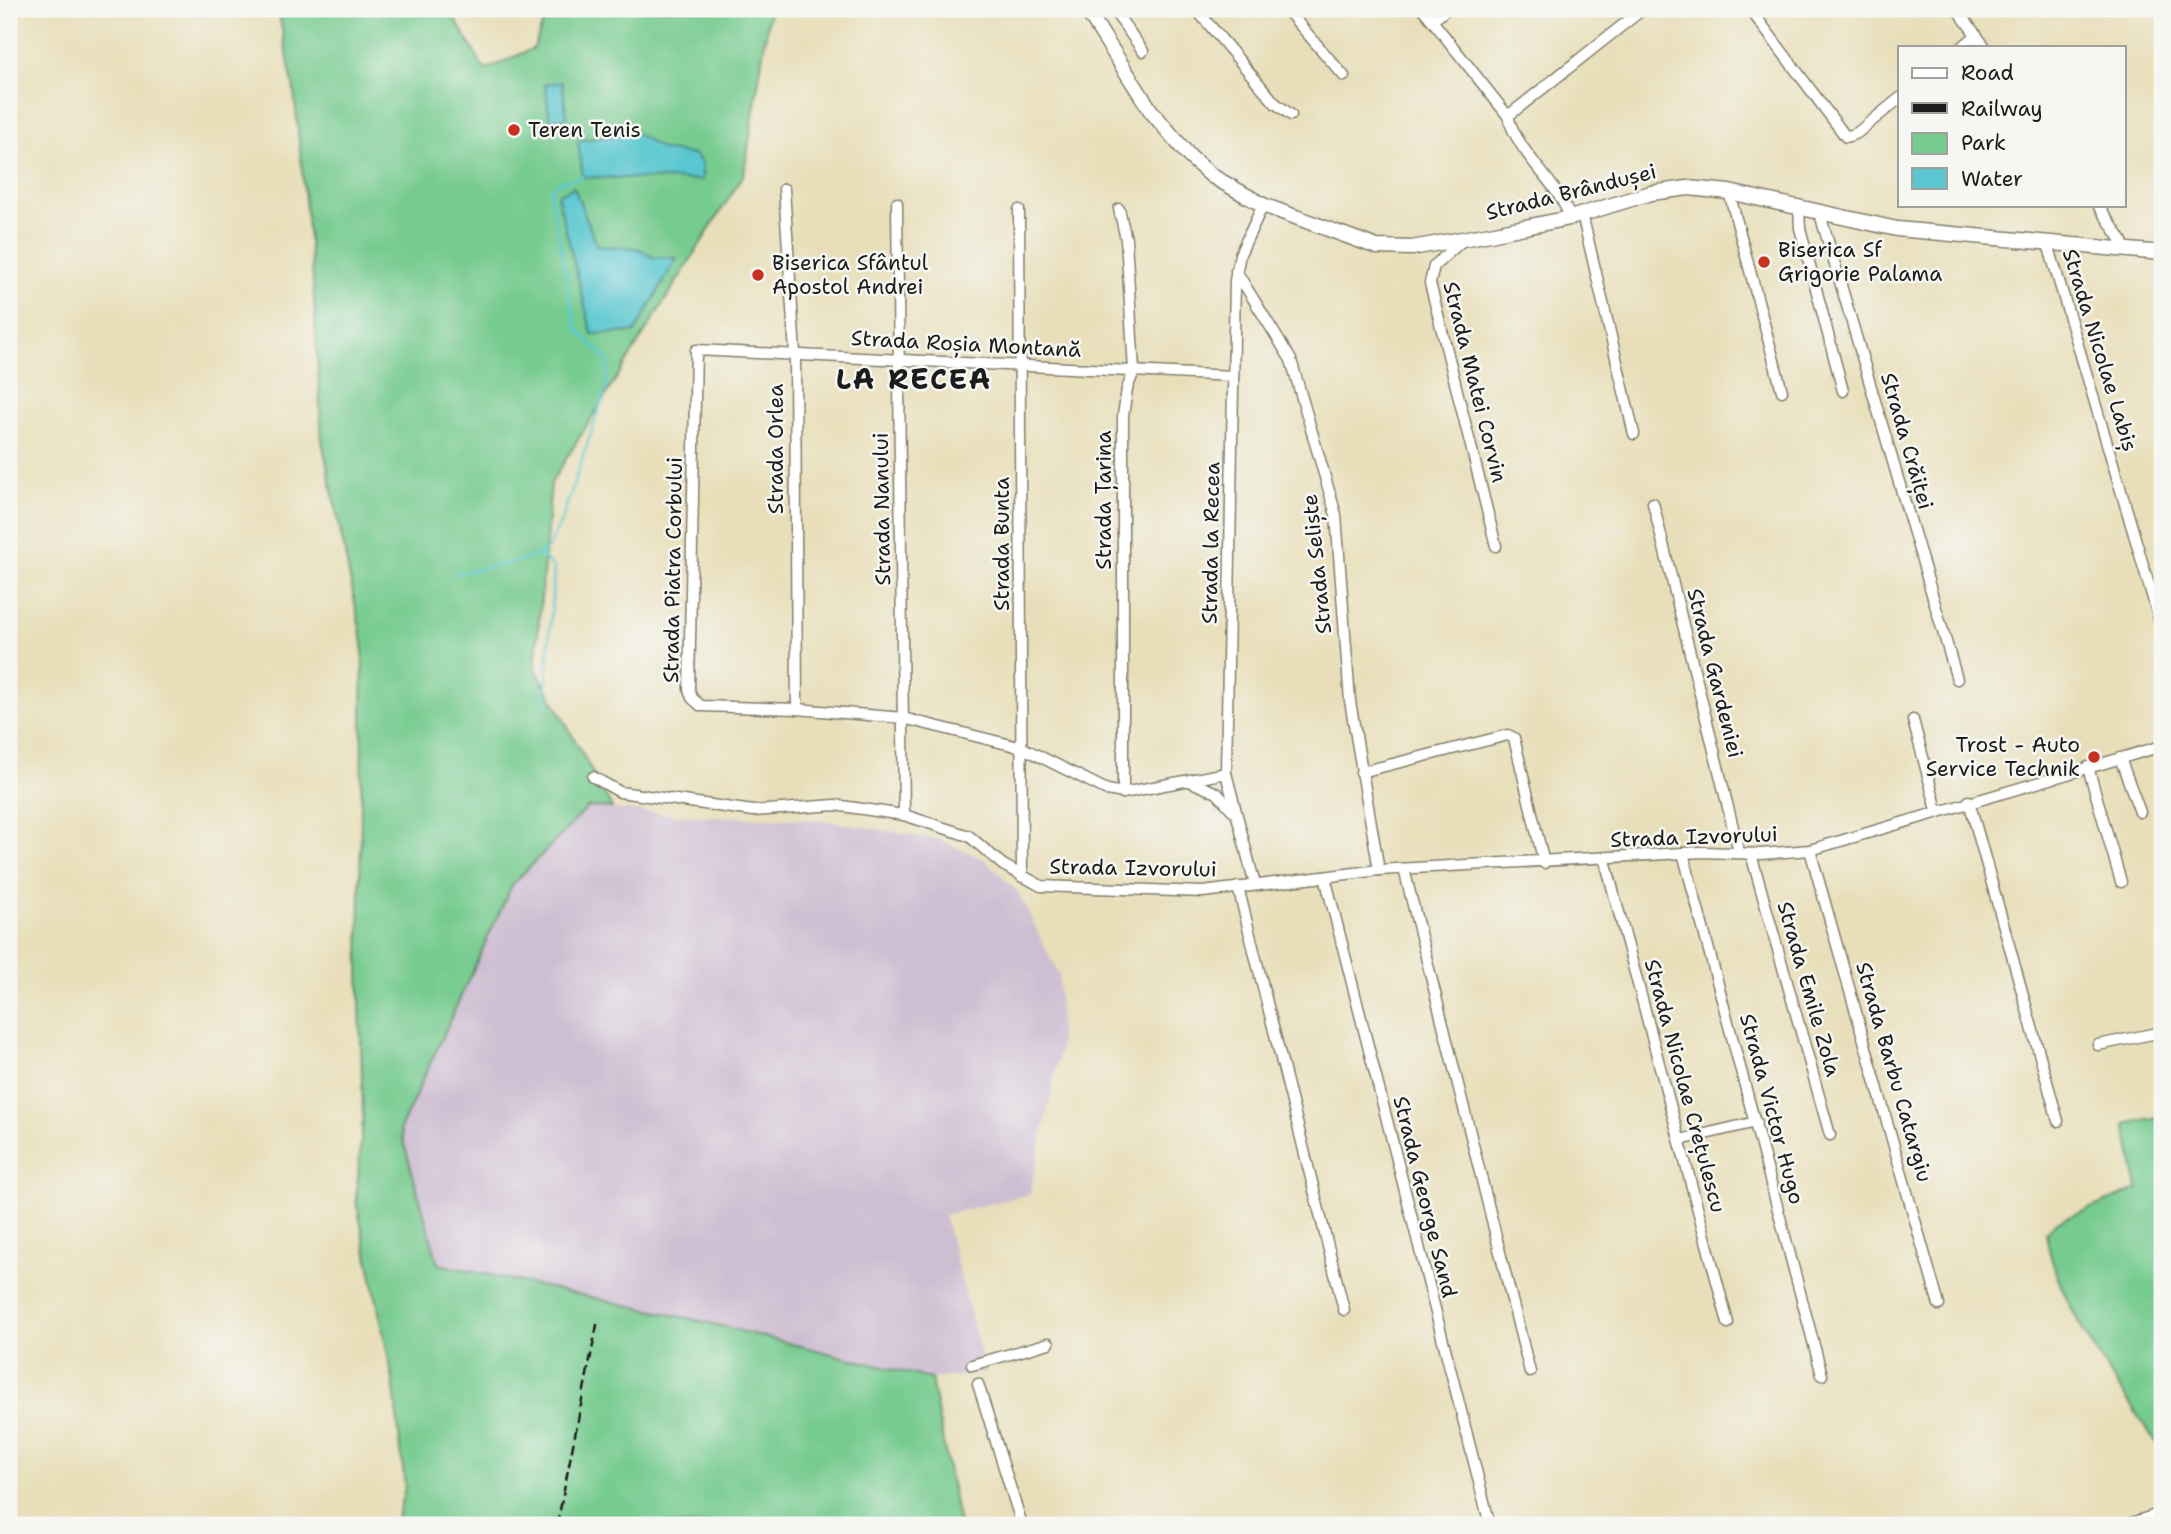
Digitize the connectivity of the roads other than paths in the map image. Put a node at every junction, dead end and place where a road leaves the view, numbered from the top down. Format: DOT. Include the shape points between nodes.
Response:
graph roads {
  1 [pos="1086,9"];
  2 [pos="1113,9"];
  3 [pos="1196,9"];
  4 [pos="1286,9"];
  5 [pos="1423,9"];
  6 [pos="1447,9"];
  7 [pos="1643,9"];
  8 [pos="1749,9"];
  9 [pos="1958,9"];
  10 [pos="1433,20"];
  11 [pos="1976,35"];
  12 [pos="1963,46"];
  13 [pos="1984,46"];
  14 [pos="1143,51"];
  15 [pos="1344,76"];
  16 [pos="1898,100"];
  17 [pos="1291,115"];
  18 [pos="1508,116"];
  19 [pos="784,190"];
  20 [pos="1729,192"];
  21 [pos="897,203"];
  22 [pos="1263,205"];
  23 [pos="2099,206"];
  24 [pos="1119,209"];
  25 [pos="1800,209"];
  26 [pos="1020,210"];
  27 [pos="1820,214"];
  28 [pos="1576,216"];
  29 [pos="1464,239"];
  30 [pos="2048,244"];
  31 [pos="2124,251"];
  32 [pos="2162,253"];
  33 [pos="1236,271"];
  34 [pos="696,350"];
  35 [pos="795,353"];
  36 [pos="900,359"];
  37 [pos="1020,367"];
  38 [pos="1134,371"];
  39 [pos="1233,376"];
  40 [pos="1782,391"];
  41 [pos="1843,391"];
  42 [pos="1634,433"];
  43 [pos="1653,503"];
  44 [pos="1496,546"];
  45 [pos="2162,629"];
  46 [pos="1956,679"];
  47 [pos="797,709"];
  48 [pos="903,718"];
  49 [pos="1913,720"];
  50 [pos="2162,746"];
  51 [pos="1023,748"];
  52 [pos="2120,758"];
  53 [pos="2088,767"];
  54 [pos="1361,772"];
  55 [pos="1226,773"];
  56 [pos="593,777"];
  57 [pos="1187,781"];
  58 [pos="1123,793"];
  59 [pos="1969,801"];
  60 [pos="1937,810"];
  61 [pos="2140,812"];
  62 [pos="904,815"];
  63 [pos="1238,818"];
  64 [pos="1810,850"];
  65 [pos="1683,853"];
  66 [pos="1745,853"];
  67 [pos="1605,860"];
  68 [pos="1544,863"];
  69 [pos="1404,869"];
  70 [pos="1380,870"];
  71 [pos="1021,877"];
  72 [pos="1325,877"];
  73 [pos="2121,882"];
  74 [pos="1255,885"];
  75 [pos="1238,887"];
  76 [pos="2162,1032"];
  77 [pos="2098,1045"];
  78 [pos="2058,1121"];
  79 [pos="1756,1122"];
  80 [pos="1830,1135"];
  81 [pos="1680,1139"];
  82 [pos="1939,1305"];
  83 [pos="1344,1310"];
  84 [pos="1728,1323"];
  85 [pos="1049,1343"];
  86 [pos="972,1364"];
  87 [pos="1530,1372"];
  88 [pos="1822,1375"];
  89 [pos="978,1384"];
  90 [pos="2162,1513"];
  91 [pos="1023,1525"];
  92 [pos="1490,1525"];
  93 [pos="2126,1525"];
  1 -- 22 [label="main road, Strada Brândușei" via="1151,111 1190,157 1212,176"];
  2 -- 14 [label="street"];
  3 -- 17 [label="street" via="1275,103"];
  4 -- 15 [label="street"];
  5 -- 10 [label="street"];
  6 -- 10 [label="street"];
  7 -- 18 [label="street"];
  8 -- 16 [label="street" via="1846,137"];
  9 -- 11 [label="street"];
  10 -- 18 [label="street"];
  11 -- 12 [label="street"];
  11 -- 13 [label="street"];
  18 -- 28 [label="street" via="1513,132"];
  19 -- 35 [label="street, Strada Orlea"];
  20 -- 25 [label="main road, Strada Brândușei"];
  20 -- 28 [label="main road, Strada Brândușei" via="1670,189"];
  20 -- 40 [label="street"];
  21 -- 36 [label="street, Strada Nanului"];
  22 -- 29 [label="main road, Strada Brândușei" via="1377,247 1412,248"];
  22 -- 33 [label="street, Strada la Recea"];
  23 -- 31 [label="street"];
  24 -- 38 [label="street, Strada Țarina" via="1126,239"];
  25 -- 27 [label="main road, Strada Brândușei"];
  25 -- 41 [label="street" via="1800,228"];
  26 -- 37 [label="street, Strada Bunta"];
  27 -- 30 [label="main road, Strada Brândușei" via="1897,229"];
  27 -- 46 [label="street, Strada Crăiței"];
  28 -- 29 [label="main road, Strada Brândușei"];
  28 -- 42 [label="street"];
  29 -- 44 [label="street, Strada Matei Corvin" via="1434,266 1430,282"];
  30 -- 31 [label="main road, Strada Brândușei"];
  30 -- 45 [label="street, Strada Nicolae Labiș"];
  31 -- 32 [label="main road, Strada Brândușei"];
  33 -- 39 [label="street, Strada la Recea"];
  33 -- 54 [label="street, Strada Seliște" via="1291,360 1331,493"];
  34 -- 35 [label="street, Strada Roșia Montană"];
  34 -- 47 [label="street, Strada Piatra Corbului" via="689,689 701,706"];
  35 -- 36 [label="street, Strada Roșia Montană"];
  35 -- 47 [label="street, Strada Orlea"];
  36 -- 37 [label="street, Strada Roșia Montană"];
  36 -- 48 [label="street, Strada Nanului"];
  37 -- 38 [label="street, Strada Roșia Montană"];
  37 -- 51 [label="street, Strada Bunta"];
  38 -- 39 [label="street, Strada Roșia Montană"];
  38 -- 58 [label="street, Strada Țarina" via="1123,416"];
  39 -- 55 [label="street, Strada la Recea"];
  43 -- 66 [label="street, Strada Gardeniei"];
  47 -- 48 [label="street, Strada Piatra Corbului"];
  48 -- 51 [label="street, Strada Piatra Corbului"];
  48 -- 62 [label="street, Strada Nanului"];
  49 -- 60 [label="street"];
  50 -- 52 [label="street, Strada Izvorului"];
  51 -- 58 [label="street, Strada Piatra Corbului" via="1107,790"];
  51 -- 71 [label="street, Strada Bunta"];
  52 -- 53 [label="street, Strada Izvorului"];
  52 -- 61 [label="street"];
  53 -- 59 [label="street, Strada Izvorului"];
  53 -- 73 [label="street"];
  54 -- 68 [label="street" via="1508,735 1514,738"];
  54 -- 70 [label="street, Strada Seliște"];
  55 -- 57 [label="street, Strada Piatra Corbului"];
  55 -- 63 [label="street, Strada la Recea"];
  56 -- 62 [label="street, Strada Izvorului" via="620,792 752,811 835,806"];
  57 -- 58 [label="street, Strada Piatra Corbului"];
  57 -- 63 [label="street" via="1217,793"];
  59 -- 60 [label="street, Strada Izvorului"];
  59 -- 78 [label="street"];
  60 -- 64 [label="street, Strada Izvorului"];
  62 -- 71 [label="street, Strada Izvorului" via="969,836"];
  63 -- 74 [label="street, Strada la Recea"];
  64 -- 66 [label="street, Strada Izvorului"];
  64 -- 82 [label="street, Strada Barbu Catargiu"];
  65 -- 66 [label="street, Strada Izvorului"];
  65 -- 67 [label="street, Strada Izvorului"];
  65 -- 79 [label="street, Strada Victor Hugo"];
  66 -- 80 [label="street, Strada Emile Zola"];
  67 -- 68 [label="street, Strada Izvorului"];
  67 -- 81 [label="street, Strada Nicolae Crețulescu"];
  68 -- 69 [label="street, Strada Izvorului"];
  69 -- 70 [label="street, Strada Izvorului"];
  69 -- 87 [label="street"];
  70 -- 72 [label="street, Strada Izvorului"];
  71 -- 75 [label="street, Strada Izvorului" via="1041,886 1203,892"];
  72 -- 74 [label="street, Strada Izvorului"];
  72 -- 92 [label="street, Strada George Sand"];
  74 -- 75 [label="street, Strada Izvorului"];
  75 -- 83 [label="street"];
  76 -- 77 [label="street"];
  79 -- 81 [label="street"];
  79 -- 88 [label="street, Strada Victor Hugo"];
  81 -- 84 [label="street, Strada Nicolae Crețulescu"];
  85 -- 86 [label="street"];
  89 -- 91 [label="street"];
  90 -- 93 [label="street"];
}
